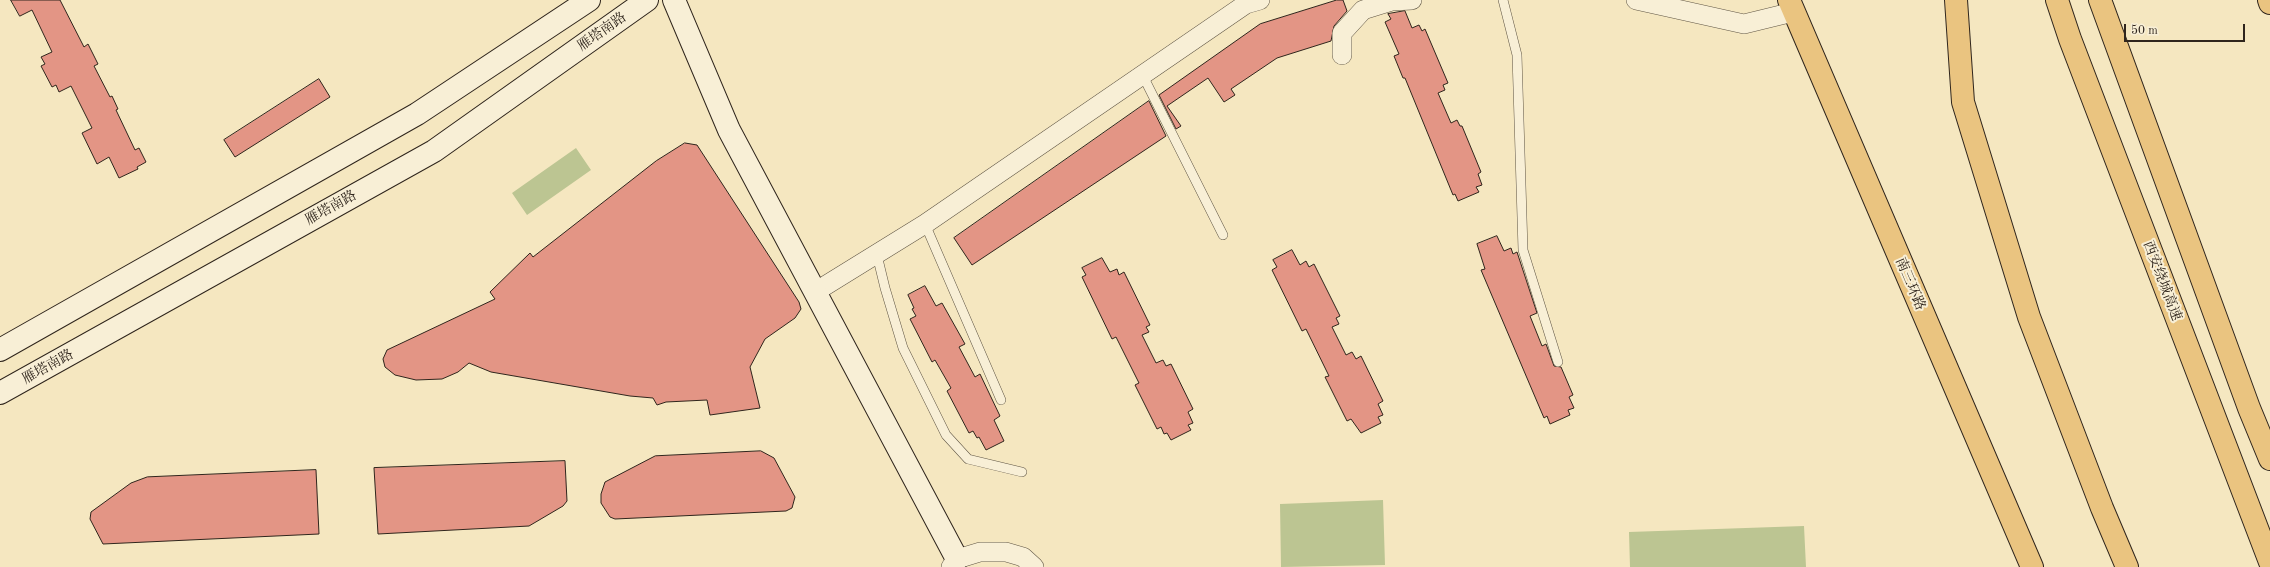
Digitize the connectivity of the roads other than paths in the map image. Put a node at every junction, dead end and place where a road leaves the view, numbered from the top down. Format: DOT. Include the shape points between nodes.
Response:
graph roads {
  1 [pos="589,0"];
  2 [pos="647,0"];
  3 [pos="674,0"];
  4 [pos="1260,0"];
  5 [pos="1412,0"];
  6 [pos="1503,0"];
  7 [pos="1636,0"];
  8 [pos="1956,0"];
  9 [pos="2057,0"];
  10 [pos="2100,0"];
  11 [pos="2269,0"];
  12 [pos="2270,3"];
  13 [pos="1791,6"];
  14 [pos="1342,55"];
  15 [pos="1143,76"];
  16 [pos="925,224"];
  17 [pos="1223,235"];
  18 [pos="877,255"];
  19 [pos="815,292"];
  20 [pos="0,350"];
  21 [pos="1558,362"];
  22 [pos="0,394"];
  23 [pos="1001,400"];
  24 [pos="2270,460"];
  25 [pos="1022,472"];
  26 [pos="2270,562"];
  27 [pos="954,563"];
  28 [pos="1034,567"];
  29 [pos="2032,567"];
  30 [pos="2127,567"];
  1 -- 20 [label="main road" via="417,114"];
  2 -- 22 [label="main road, 雁塔南路" via="434,151"];
  3 -- 19 [label="main road" via="729,130"];
  4 -- 15 [label="street" via="1246,4"];
  5 -- 14 [label="street" via="1392,1 1363,10 1342,33"];
  6 -- 21 [label="lane" via="1517,55 1523,250"];
  7 -- 13 [label="street" via="1744,24"];
  8 -- 30 [label="highway" via="1963,102 2029,317"];
  9 -- 26 [label="highway, 西安绕城高速"];
  10 -- 24 [label="highway" via="2248,408"];
  11 -- 12 [label="highway"];
  13 -- 29 [label="highway, 南三环路"];
  15 -- 16 [label="street"];
  15 -- 17 [label="lane"];
  16 -- 18 [label="street"];
  16 -- 23 [label="lane"];
  18 -- 19 [label="street"];
  18 -- 25 [label="lane" via="904,348 946,435 968,459"];
  19 -- 27 [label="main road"];
  27 -- 28 [label="street" via="980,552 1006,552 1022,557"];
}
